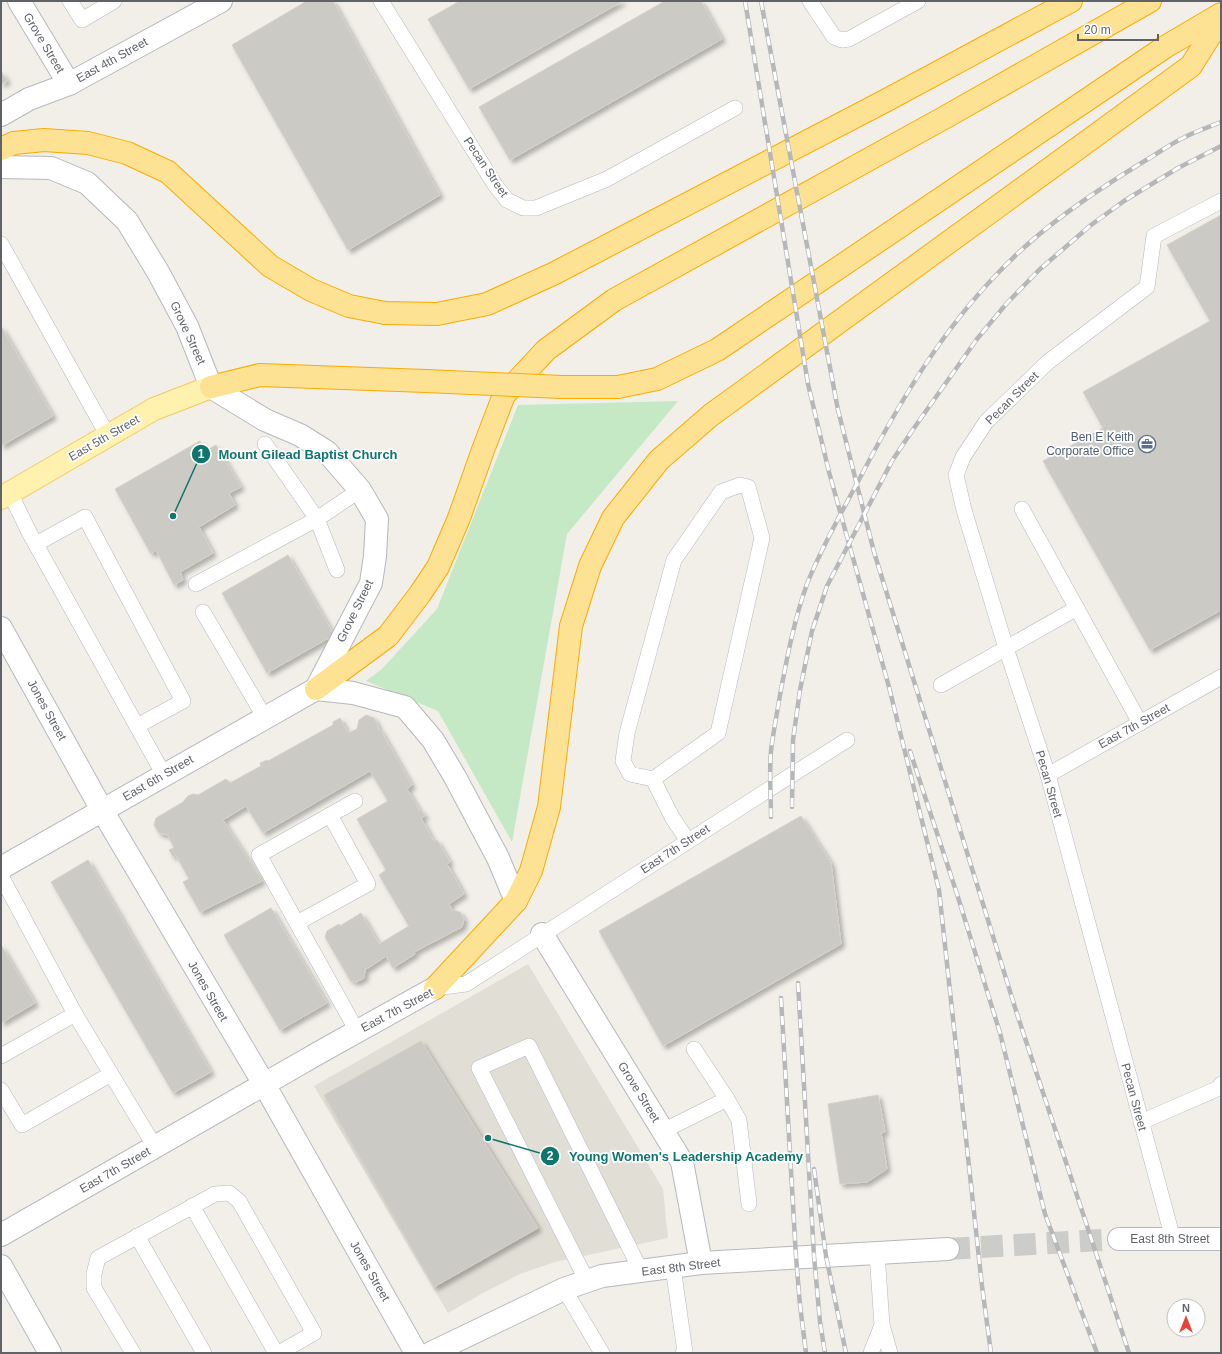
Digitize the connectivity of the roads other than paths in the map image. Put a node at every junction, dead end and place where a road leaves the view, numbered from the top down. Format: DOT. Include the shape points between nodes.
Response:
graph roads {
  1 [pos="19,1"];
  2 [pos="70,1"];
  3 [pos="114,1"];
  4 [pos="221,1"];
  5 [pos="381,1"];
  6 [pos="810,1"];
  7 [pos="918,1"];
  8 [pos="1071,1"];
  9 [pos="1150,1"];
  10 [pos="1221,14"];
  11 [pos="1221,18"];
  12 [pos="69,84"];
  13 [pos="735,108"];
  14 [pos="1,115"];
  15 [pos="1,148"];
  16 [pos="1,167"];
  17 [pos="1221,201"];
  18 [pos="1,244"];
  19 [pos="211,386"];
  20 [pos="108,436"];
  21 [pos="265,444"];
  22 [pos="360,490"];
  23 [pos="5,495"];
  24 [pos="1022,509"];
  25 [pos="317,519"];
  26 [pos="36,544"];
  27 [pos="337,570"];
  28 [pos="196,584"];
  29 [pos="1077,608"];
  30 [pos="202,612"];
  31 [pos="1,628"];
  32 [pos="1006,648"];
  33 [pos="1221,677"];
  34 [pos="941,685"];
  35 [pos="316,689"];
  36 [pos="265,718"];
  37 [pos="1140,723"];
  38 [pos="137,726"];
  39 [pos="847,740"];
  40 [pos="164,775"];
  41 [pos="1048,775"];
  42 [pos="653,779"];
  43 [pos="355,801"];
  44 [pos="102,810"];
  45 [pos="330,815"];
  46 [pos="688,841"];
  47 [pos="1,868"];
  48 [pos="1,876"];
  49 [pos="516,901"];
  50 [pos="297,923"];
  51 [pos="542,934"];
  52 [pos="435,988"];
  53 [pos="75,1014"];
  54 [pos="357,1031"];
  55 [pos="694,1049"];
  56 [pos="1,1056"];
  57 [pos="111,1074"];
  58 [pos="264,1084"];
  59 [pos="1221,1084"];
  60 [pos="1,1090"];
  61 [pos="727,1099"];
  62 [pos="1141,1122"];
  63 [pos="663,1131"];
  64 [pos="155,1147"];
  65 [pos="749,1204"];
  66 [pos="192,1206"];
  67 [pos="1,1235"];
  68 [pos="137,1236"];
  69 [pos="1119,1239"];
  70 [pos="1173,1239"];
  71 [pos="1221,1239"];
  72 [pos="948,1249"];
  73 [pos="877,1253"];
  74 [pos="701,1263"];
  75 [pos="1,1266"];
  76 [pos="673,1267"];
  77 [pos="641,1271"];
  78 [pos="587,1281"];
  79 [pos="564,1289"];
  80 [pos="882,1325"];
  81 [pos="50,1353"];
  82 [pos="133,1353"];
  83 [pos="204,1353"];
  84 [pos="276,1353"];
  85 [pos="279,1353"];
  86 [pos="416,1353"];
  87 [pos="431,1353"];
  88 [pos="602,1353"];
  89 [pos="683,1353"];
  90 [pos="871,1353"];
  91 [pos="890,1353"];
  1 -- 12 [label="street, Grove Street"];
  2 -- 3 [label="lane" via="82,20"];
  4 -- 12 [label="street, East 4th Street"];
  5 -- 13 [label="lane, Pecan Street" via="495,185 507,200 523,208 536,208 607,179"];
  6 -- 7 [label="lane" via="834,37 842,40 849,39"];
  8 -- 15 [label="highway" via="553,274 487,304 437,314 385,313 349,306 311,290 270,266 168,172 127,153 88,143 44,140 14,143"];
  9 -- 35 [label="highway" via="614,300 546,350 504,395 459,518 438,567 420,594 388,636"];
  10 -- 19 [label="highway, bridge" via="1158,52 717,350 657,378 618,387 562,387 260,374"];
  11 -- 49 [label="highway" via="1191,66 711,415 659,460 613,518 590,566 571,626 549,807 531,870"];
  12 -- 14 [label="street, East 4th Street" via="29,99"];
  16 -- 19 [label="street, Grove Street" via="51,168 87,183 127,221 187,326"];
  17 -- 32 [label="lane, Pecan Street" via="1154,236 1147,287 1048,362 986,422 963,457 956,475 964,510"];
  18 -- 20 [label="lane"];
  19 -- 20 [label="main road, East 5th Street" via="154,409"];
  19 -- 22 [label="street, Grove Street" via="265,420 300,435 326,452"];
  20 -- 23 [label="main road, East 5th Street"];
  21 -- 25 [label="lane"];
  22 -- 25 [label="lane"];
  22 -- 35 [label="street, Grove Street" via="377,519 371,583"];
  23 -- 26 [label="lane"];
  24 -- 29 [label="lane"];
  25 -- 27 [label="lane"];
  25 -- 28 [label="lane"];
  26 -- 38 [label="lane"];
  26 -- 38 [label="lane" via="85,517 182,701"];
  29 -- 32 [label="lane"];
  29 -- 37 [label="lane"];
  30 -- 36 [label="lane"];
  31 -- 44 [label="street, Jones Street"];
  32 -- 34 [label="lane"];
  32 -- 41 [label="lane, Pecan Street"];
  33 -- 37 [label="lane, East 7th Street"];
  35 -- 36 [label="street, East 6th Street"];
  35 -- 49 [label="street" via="353,693 405,707 433,740 455,777 498,858"];
  36 -- 40 [label="street, East 6th Street"];
  37 -- 41 [label="lane, East 7th Street"];
  38 -- 40 [label="lane"];
  39 -- 46 [label="lane, East 7th Street"];
  40 -- 44 [label="street, East 6th Street"];
  41 -- 62 [label="lane, Pecan Street"];
  42 -- 42 [label="lane" via="718,733 762,538 748,487 740,485 721,492 674,560 626,733 623,761 630,774"];
  42 -- 46 [label="lane" via="672,817"];
  43 -- 45 [label="lane"];
  44 -- 47 [label="street, East 6th Street"];
  44 -- 58 [label="street, Jones Street"];
  45 -- 50 [label="lane" via="259,855"];
  45 -- 50 [label="lane" via="368,884"];
  46 -- 51 [label="lane, East 7th Street"];
  48 -- 53 [label="lane"];
  49 -- 52 [label="highway"];
  50 -- 54 [label="lane"];
  51 -- 52 [label="lane, East 7th Street" via="466,984"];
  51 -- 63 [label="street, Grove Street"];
  52 -- 54 [label="street, East 7th Street"];
  53 -- 56 [label="lane"];
  53 -- 57 [label="lane"];
  54 -- 58 [label="street, East 7th Street"];
  55 -- 61 [label="lane"];
  57 -- 60 [label="lane" via="22,1125"];
  57 -- 64 [label="lane"];
  58 -- 64 [label="street, East 7th Street"];
  58 -- 86 [label="street, Jones Street"];
  59 -- 62 [label="lane" via="1220,1088"];
  61 -- 63 [label="lane"];
  61 -- 65 [label="lane" via="739,1120"];
  62 -- 70 [label="lane, Pecan Street"];
  63 -- 74 [label="street, Grove Street" via="682,1162"];
  64 -- 67 [label="street, East 7th Street"];
  66 -- 68 [label="lane"];
  66 -- 84 [label="lane"];
  66 -- 85 [label="lane" via="215,1194 228,1193 239,1201 314,1333"];
  68 -- 82 [label="lane" via="98,1258 94,1274 94,1288"];
  68 -- 83 [label="lane"];
  69 -- 70 [label="street, East 8th Street"];
  70 -- 71 [label="street, East 8th Street"];
  72 -- 73 [label="street, East 8th Street"];
  73 -- 74 [label="street, East 8th Street"];
  73 -- 80 [label="lane"];
  74 -- 76 [label="street, East 8th Street"];
  75 -- 81 [label="street"];
  76 -- 77 [label="street, East 8th Street"];
  76 -- 89 [label="lane" via="685,1352"];
  77 -- 78 [label="street, East 8th Street" via="602,1276"];
  77 -- 78 [label="lane" via="529,1046 479,1068"];
  78 -- 79 [label="street, East 8th Street"];
  79 -- 87 [label="street, East 8th Street"];
  79 -- 88 [label="lane"];
  80 -- 90 [label="lane"];
  80 -- 91 [label="lane"];
}
